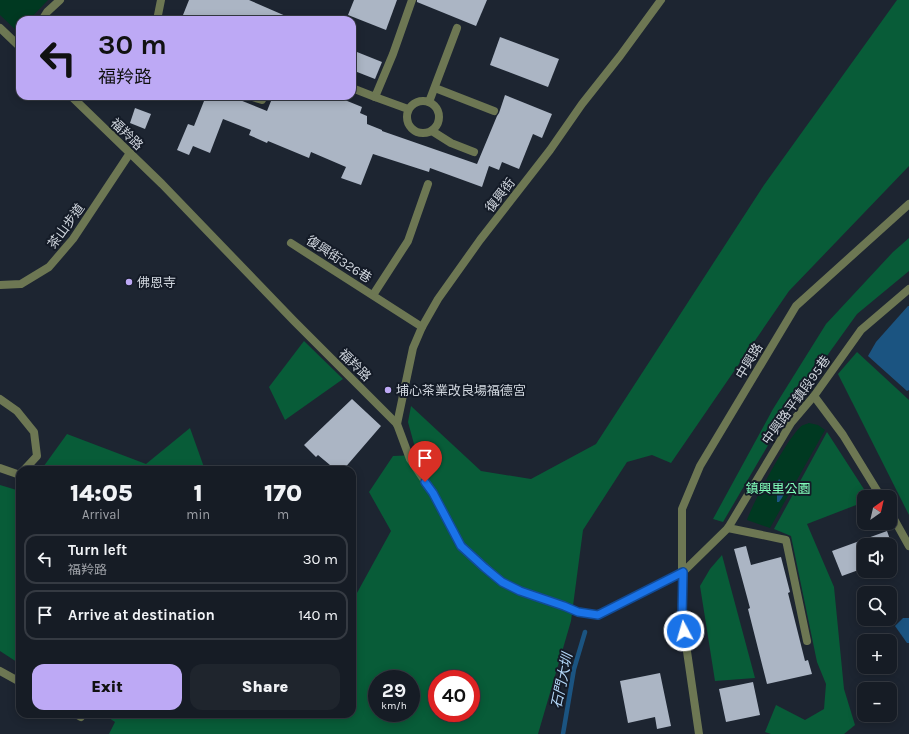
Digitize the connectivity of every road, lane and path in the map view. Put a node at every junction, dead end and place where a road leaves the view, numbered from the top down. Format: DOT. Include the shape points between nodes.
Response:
graph roads {
  1 [pos="60,0"];
  2 [pos="161,0"];
  3 [pos="412,0"];
  4 [pos="661,0"];
  5 [pos="44,16"];
  6 [pos="159,16"];
  7 [pos="0,28"];
  8 [pos="457,28"];
  9 [pos="16,43"];
  10 [pos="435,88"];
  11 [pos="356,90"];
  12 [pos="375,97"];
  13 [pos="75,100"];
  14 [pos="429,102"];
  15 [pos="408,110"];
  16 [pos="494,111"];
  17 [pos="432,131"];
  18 [pos="474,152"];
  19 [pos="130,153"];
  20 [pos="428,184"];
  21 [pos="909,204"];
  22 [pos="291,243"];
  23 [pos="0,285"];
  24 [pos="909,289"];
  25 [pos="373,295"];
  26 [pos="422,326"];
  27 [pos="814,396"];
  28 [pos="0,399"];
  29 [pos="397,424"];
  30 [pos="27,466"];
  31 [pos="0,468"];
  32 [pos="16,474"];
  33 [pos="877,490"];
  34 [pos="897,525"];
  35 [pos="728,528"];
  36 [pos="909,546"];
  37 [pos="683,572"];
  38 [pos="807,641"];
  39 [pos="0,670"];
  40 [pos="16,680"];
  41 [pos="699,734"];
  1 -- 5 [label="street"];
  2 -- 6 [label="street"];
  3 -- 12 [label="street"];
  4 -- 26 [label="street, 復興街" via="476,247 438,299"];
  7 -- 9 [label="street"];
  8 -- 10 [label="street"];
  10 -- 14 [label="street"];
  10 -- 16 [label="street"];
  11 -- 12 [label="street"];
  12 -- 15 [label="street"];
  13 -- 19 [label="street, 福羚路"];
  14 -- 15 [label="street" via="416,102"];
  14 -- 17 [label="street" via="435,107 439,117 439,122"];
  15 -- 17 [label="street" via="406,120 412,130 422,134"];
  17 -- 18 [label="street"];
  19 -- 23 [label="street, 茶山步道" via="73,239 49,267 21,284"];
  19 -- 29 [label="street, 福羚路"];
  20 -- 25 [label="street, 復興街326巷" via="408,241"];
  21 -- 37 [label="street, 中興路" via="796,306 700,466 682,509"];
  22 -- 25 [label="street, 復興街326巷"];
  24 -- 27 [label="street, 中興路平鎮段95巷" via="861,330"];
  25 -- 26 [label="street, 復興街326巷"];
  26 -- 29 [label="street, 復興街" via="413,348"];
  27 -- 33 [label="street" via="843,435"];
  27 -- 35 [label="street, 中興路平鎮段95巷" via="791,423"];
  28 -- 30 [label="street" via="17,411 34,432 36,456"];
  29 -- 37 [label="street, 福羚路" via="410,460 433,493 461,546 502,582 578,612 598,615"];
  31 -- 32 [label="street"];
  34 -- 36 [label="street"];
  35 -- 37 [label="street, 中興路平鎮段95巷"];
  35 -- 38 [label="street" via="786,540"];
  37 -- 41 [label="street, 中興路" via="682,617"];
  39 -- 40 [label="street"];
}
